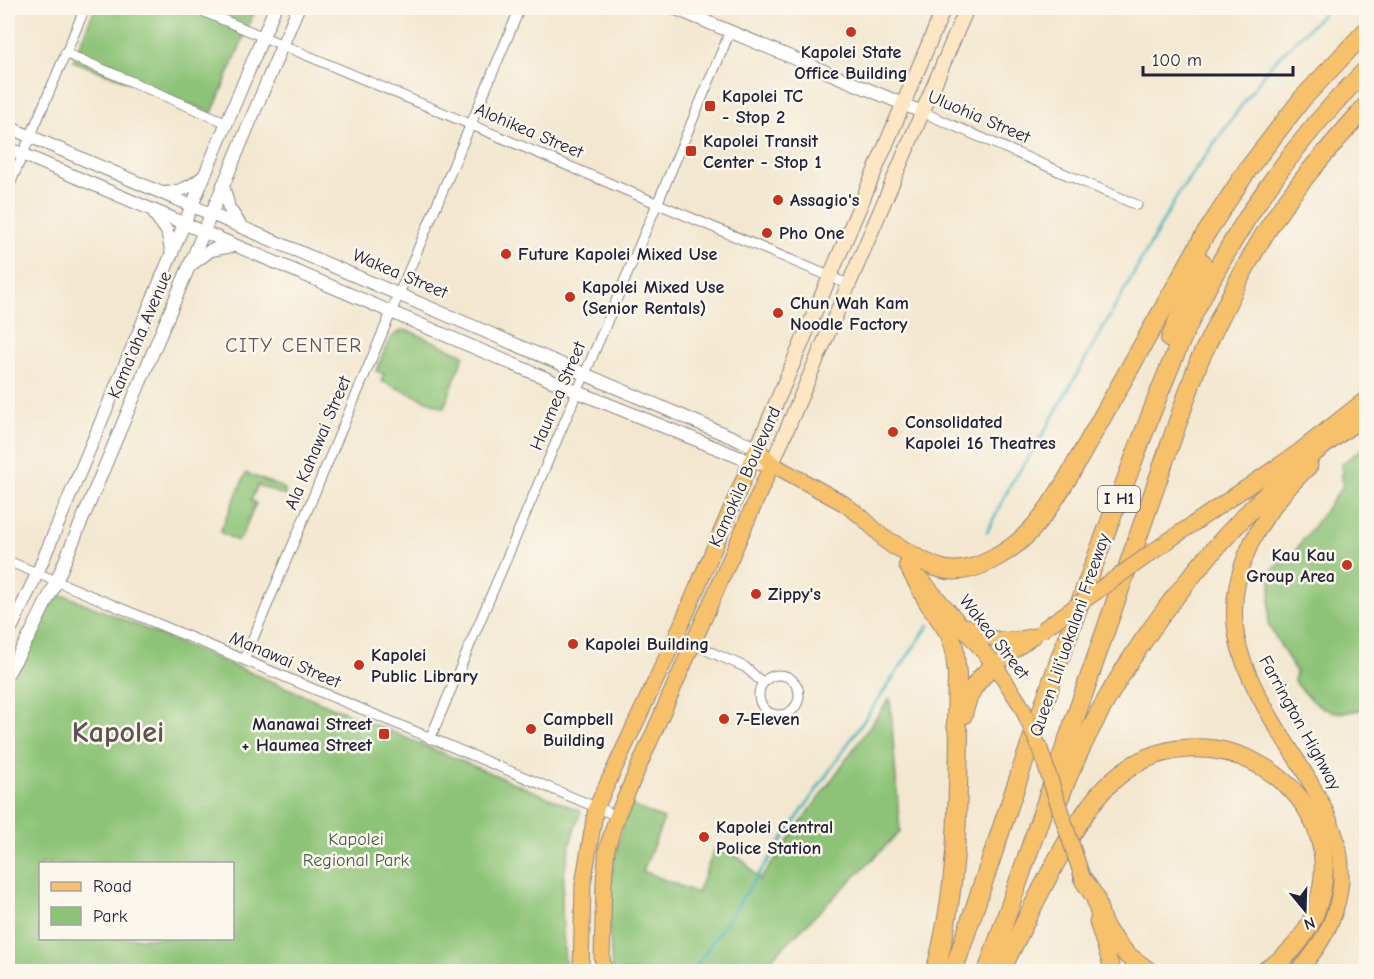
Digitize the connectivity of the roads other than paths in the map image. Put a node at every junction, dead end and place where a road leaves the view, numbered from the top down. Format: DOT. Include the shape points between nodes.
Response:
graph roads {
  1 [pos="85,8"];
  2 [pos="195,8"];
  3 [pos="276,8"];
  4 [pos="298,8"];
  5 [pos="520,8"];
  6 [pos="674,8"];
  7 [pos="944,8"];
  8 [pos="967,8"];
  9 [pos="1366,31"];
  10 [pos="730,32"];
  11 [pos="264,37"];
  12 [pos="283,45"];
  13 [pos="65,53"];
  14 [pos="1366,70"];
  15 [pos="1302,99"];
  16 [pos="903,104"];
  17 [pos="1366,106"];
  18 [pos="922,112"];
  19 [pos="1366,120"];
  20 [pos="227,123"];
  21 [pos="471,125"];
  22 [pos="8,127"];
  23 [pos="30,137"];
  24 [pos="8,148"];
  25 [pos="22,155"];
  26 [pos="1315,165"];
  27 [pos="207,173"];
  28 [pos="223,184"];
  29 [pos="8,189"];
  30 [pos="156,192"];
  31 [pos="658,203"];
  32 [pos="1137,205"];
  33 [pos="192,207"];
  34 [pos="152,212"];
  35 [pos="210,215"];
  36 [pos="184,225"];
  37 [pos="241,227"];
  38 [pos="203,233"];
  39 [pos="232,246"];
  40 [pos="172,254"];
  41 [pos="188,267"];
  42 [pos="830,278"];
  43 [pos="850,285"];
  44 [pos="398,294"];
  45 [pos="390,312"];
  46 [pos="585,374"];
  47 [pos="578,392"];
  48 [pos="1366,399"];
  49 [pos="1366,414"];
  50 [pos="1366,420"];
  51 [pos="757,448"];
  52 [pos="751,462"];
  53 [pos="772,464"];
  54 [pos="886,540"];
  55 [pos="8,561"];
  56 [pos="1094,564"];
  57 [pos="908,565"];
  58 [pos="36,574"];
  59 [pos="56,582"];
  60 [pos="959,621"];
  61 [pos="1038,633"];
  62 [pos="8,635"];
  63 [pos="676,637"];
  64 [pos="693,644"];
  65 [pos="244,660"];
  66 [pos="995,665"];
  67 [pos="8,673"];
  68 [pos="763,683"];
  69 [pos="958,734"];
  70 [pos="430,739"];
  71 [pos="596,808"];
  72 [pos="617,816"];
  73 [pos="1083,879"];
  74 [pos="993,967"];
  75 [pos="581,972"];
  76 [pos="604,972"];
  77 [pos="935,972"];
  78 [pos="953,972"];
  79 [pos="1113,972"];
  80 [pos="1150,972"];
  81 [pos="1263,972"];
  82 [pos="1296,972"];
  1 -- 13 [label="street"];
  2 -- 11 [label="street, Alohikea Street"];
  3 -- 11 [label="street, Kama'aha Avenue"];
  4 -- 12 [label="street, Kama'aha Avenue"];
  5 -- 21 [label="street, Ala Kahawai Street"];
  6 -- 10 [label="street, Uluohia Street"];
  7 -- 16 [label="main road, Kamokila Boulevard"];
  8 -- 18 [label="main road, Kamokila Boulevard"];
  9 -- 15 [label="highway"];
  10 -- 16 [label="street, Uluohia Street"];
  10 -- 31 [label="street, Haumea Street"];
  11 -- 12 [label="street, Alohikea Street"];
  11 -- 20 [label="street, Kama'aha Avenue"];
  12 -- 21 [label="street, Alohikea Street"];
  12 -- 28 [label="street, Kama'aha Avenue"];
  13 -- 20 [label="street"];
  13 -- 23 [label="street"];
  14 -- 56 [label="highway, Queen Liliʻuokalani Freeway / I H1" via="1285,164 1223,257 1163,383"];
  15 -- 54 [label="highway" via="1248,169 1203,238 1069,476 1032,530 982,565 958,571 940,568"];
  15 -- 56 [label="highway" via="1212,242 1194,278 1118,480"];
  16 -- 18 [label="street, Uluohia Street"];
  16 -- 42 [label="main road, Kamokila Boulevard"];
  17 -- 26 [label="highway, Queen Liliʻuokalani Freeway / I H1"];
  18 -- 32 [label="street, Uluohia Street"];
  18 -- 43 [label="main road, Kamokila Boulevard"];
  19 -- 26 [label="highway"];
  20 -- 27 [label="street, Kama'aha Avenue"];
  21 -- 31 [label="street, Alohikea Street"];
  21 -- 44 [label="street, Ala Kahawai Street"];
  22 -- 23 [label="street, Wakea Street"];
  23 -- 25 [label="street"];
  23 -- 30 [label="street, Wakea Street"];
  24 -- 25 [label="street, Wakea Street"];
  25 -- 29 [label="street"];
  25 -- 34 [label="street, Wakea Street"];
  26 -- 74 [label="highway, Queen Liliʻuokalani Freeway / I H1" via="1279,212 1241,274 1199,360"];
  27 -- 30 [label="street" via="184,190"];
  27 -- 33 [label="street, Kama'aha Avenue"];
  28 -- 35 [label="street, Kama'aha Avenue"];
  28 -- 37 [label="street" via="229,208"];
  30 -- 33 [label="street, Wakea Street"];
  31 -- 42 [label="street, Alohikea Street"];
  31 -- 46 [label="street, Haumea Street"];
  33 -- 35 [label="street, Wakea Street"];
  33 -- 36 [label="street, Kama'aha Avenue"];
  34 -- 36 [label="street, Wakea Street"];
  34 -- 40 [label="street" via="167,231"];
  35 -- 37 [label="street, Wakea Street"];
  35 -- 38 [label="street, Kama'aha Avenue"];
  36 -- 38 [label="street, Wakea Street"];
  36 -- 40 [label="street, Kama'aha Avenue"];
  37 -- 44 [label="street, Wakea Street"];
  38 -- 39 [label="street, Wakea Street"];
  38 -- 41 [label="street, Kama'aha Avenue"];
  39 -- 41 [label="street" via="211,250"];
  39 -- 45 [label="street, Wakea Street"];
  40 -- 58 [label="street, Kama'aha Avenue"];
  41 -- 59 [label="street, Kama'aha Avenue"];
  42 -- 43 [label="street, Alohikea Street"];
  42 -- 51 [label="main road, Kamokila Boulevard"];
  43 -- 53 [label="main road, Kamokila Boulevard"];
  44 -- 45 [label="street, Ala Kahawai Street"];
  44 -- 46 [label="street, Wakea Street"];
  45 -- 47 [label="street, Wakea Street"];
  45 -- 65 [label="street, Ala Kahawai Street"];
  46 -- 47 [label="street, Haumea Street"];
  46 -- 51 [label="street, Wakea Street"];
  47 -- 52 [label="street, Wakea Street"];
  47 -- 70 [label="street, Haumea Street"];
  48 -- 61 [label="main road, bridge" via="1297,453"];
  49 -- 74 [label="highway" via="1269,492 1197,569 1151,630 1076,759"];
  50 -- 82 [label="main road, Farrington Highway" via="1311,465 1266,514 1240,569 1235,598 1236,629 1246,668 1329,816 1340,853 1339,892 1332,919 1320,944"];
  51 -- 52 [label="main road, Kamokila Boulevard"];
  51 -- 53 [label="main road, Wakea Street"];
  52 -- 53 [label="main road, Wakea Street"];
  52 -- 63 [label="main road, Kamokila Boulevard"];
  53 -- 54 [label="main road, Wakea Street" via="843,503"];
  53 -- 64 [label="main road, Kamokila Boulevard"];
  54 -- 57 [label="main road, Wakea Street"];
  55 -- 58 [label="street, Manawai Street"];
  56 -- 78 [label="highway, Queen Liliʻuokalani Freeway / I H1"];
  57 -- 60 [label="main road, Wakea Street"];
  57 -- 69 [label="highway" via="954,646"];
  58 -- 59 [label="street, Manawai Street"];
  58 -- 62 [label="street, Kama'aha Avenue"];
  59 -- 65 [label="street, Manawai Street"];
  59 -- 67 [label="street, Kama'aha Avenue"];
  60 -- 61 [label="main road" via="1000,641"];
  60 -- 66 [label="main road, Wakea Street"];
  61 -- 66 [label="main road"];
  63 -- 64 [label="street"];
  63 -- 71 [label="main road, Kamokila Boulevard"];
  64 -- 68 [label="street" via="745,667"];
  64 -- 72 [label="main road, Kamokila Boulevard"];
  65 -- 70 [label="street, Manawai Street"];
  66 -- 69 [label="highway" via="972,688"];
  66 -- 73 [label="main road, Wakea Street, bridge" via="1022,707 1040,749"];
  68 -- 68 [label="street" via="759,695 768,712 785,714 795,707 799,695 790,679 776,676"];
  69 -- 77 [label="highway" via="953,875"];
  70 -- 71 [label="street, Manawai Street"];
  71 -- 72 [label="street, Manawai Street"];
  71 -- 75 [label="main road, Kamokila Boulevard" via="583,884"];
  72 -- 76 [label="main road, Kamokila Boulevard" via="607,848 604,881"];
  73 -- 79 [label="main road, Wakea Street"];
  73 -- 80 [label="highway" via="1113,939"];
  74 -- 81 [label="highway" via="1102,791 1143,760 1193,748 1230,753 1274,773 1303,802 1320,839 1323,880 1315,913 1298,943"];
}
